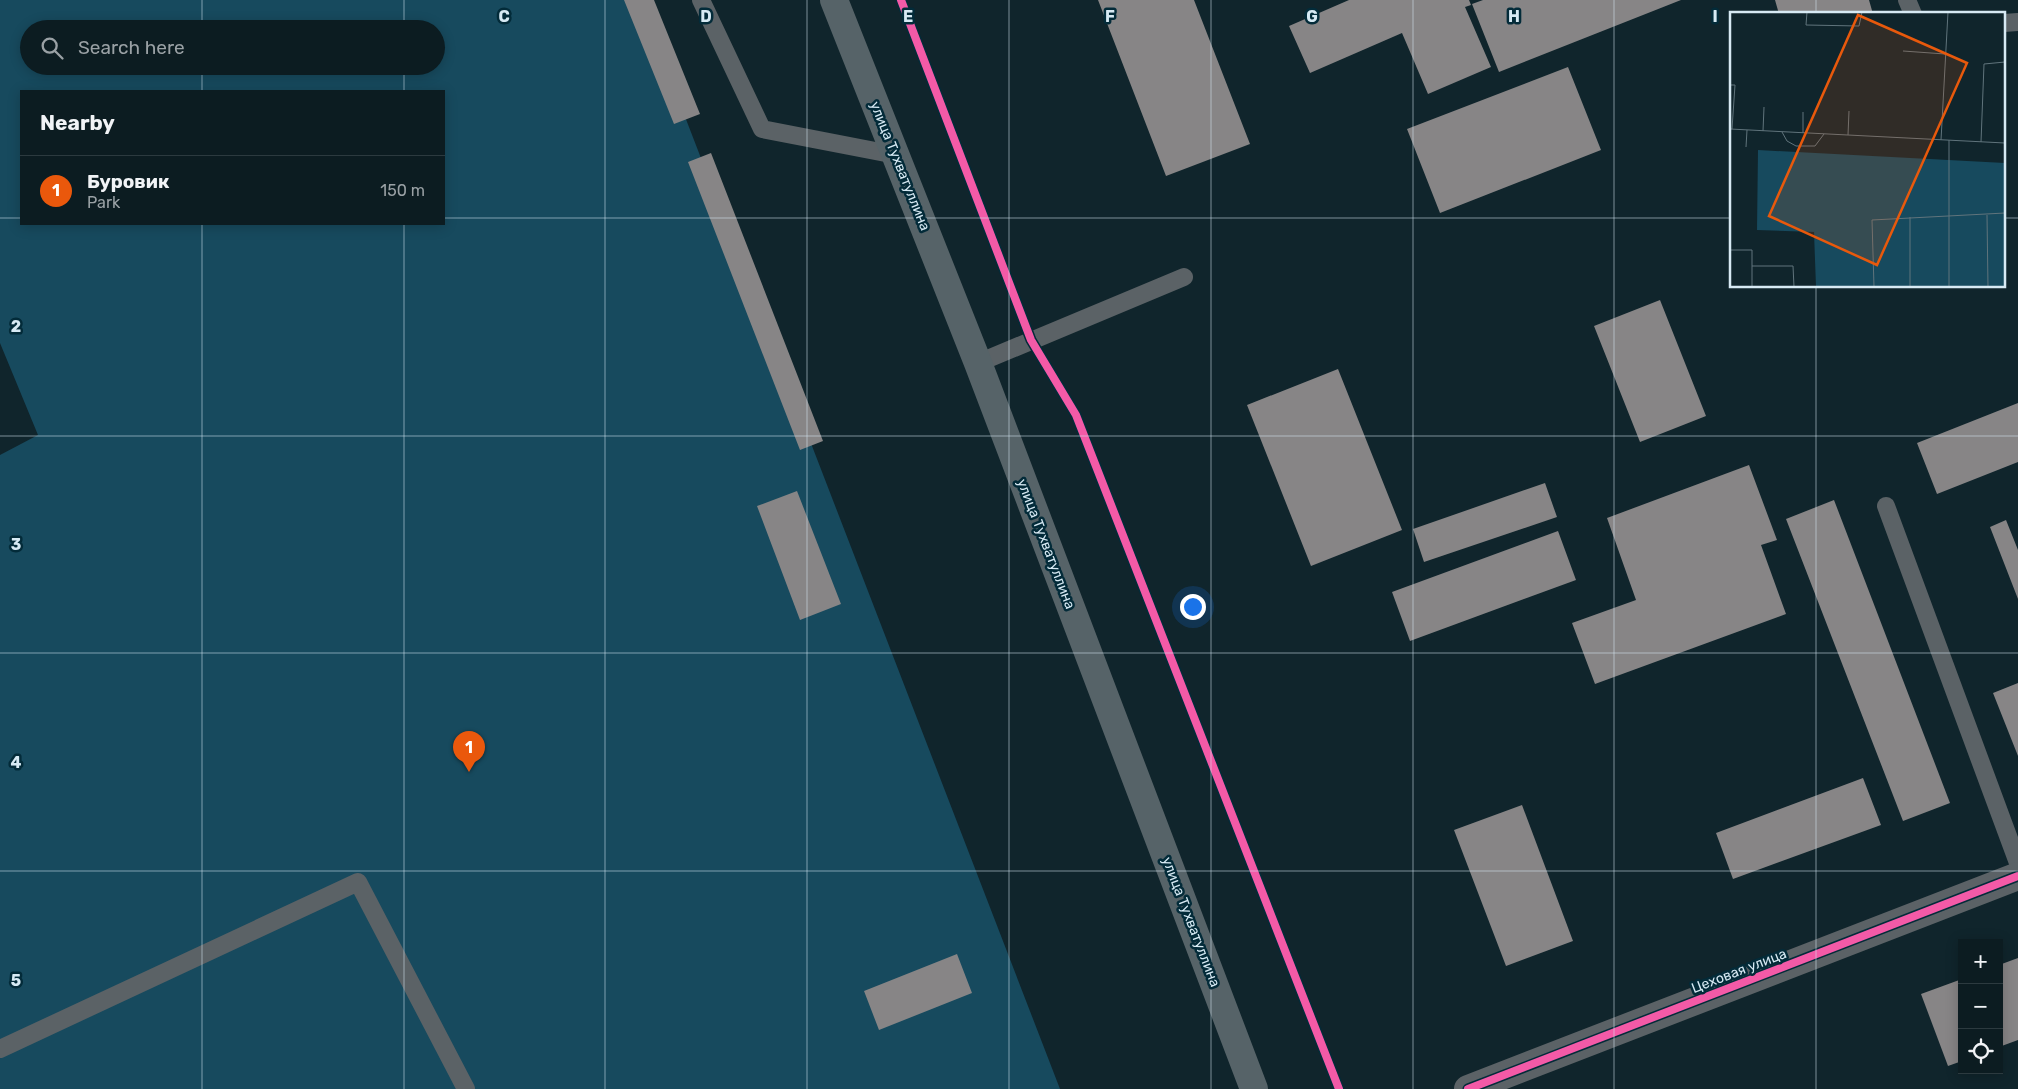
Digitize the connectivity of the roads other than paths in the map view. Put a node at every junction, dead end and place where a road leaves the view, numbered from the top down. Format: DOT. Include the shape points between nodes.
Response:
graph roads {
  1 [pos="701,0"];
  2 [pos="834,0"];
  3 [pos="1907,0"];
  4 [pos="1912,12"];
  5 [pos="896,155"];
  6 [pos="1184,277"];
  7 [pos="978,363"];
  8 [pos="1886,506"];
  9 [pos="2018,863"];
  10 [pos="2018,876"];
  11 [pos="0,1048"];
  12 [pos="466,1089"];
  13 [pos="1254,1089"];
  14 [pos="1468,1089"];
  1 -- 5 [label="lane" via="762,130"];
  2 -- 5 [label="main road, улица Тухватуллина"];
  3 -- 4 [label="lane"];
  5 -- 7 [label="main road, улица Тухватуллина"];
  6 -- 7 [label="lane"];
  7 -- 13 [label="main road, улица Тухватуллина"];
  8 -- 9 [label="lane"];
  10 -- 14 [label="street, Цеховая улица"];
  11 -- 12 [label="lane" via="358,882"];
}
